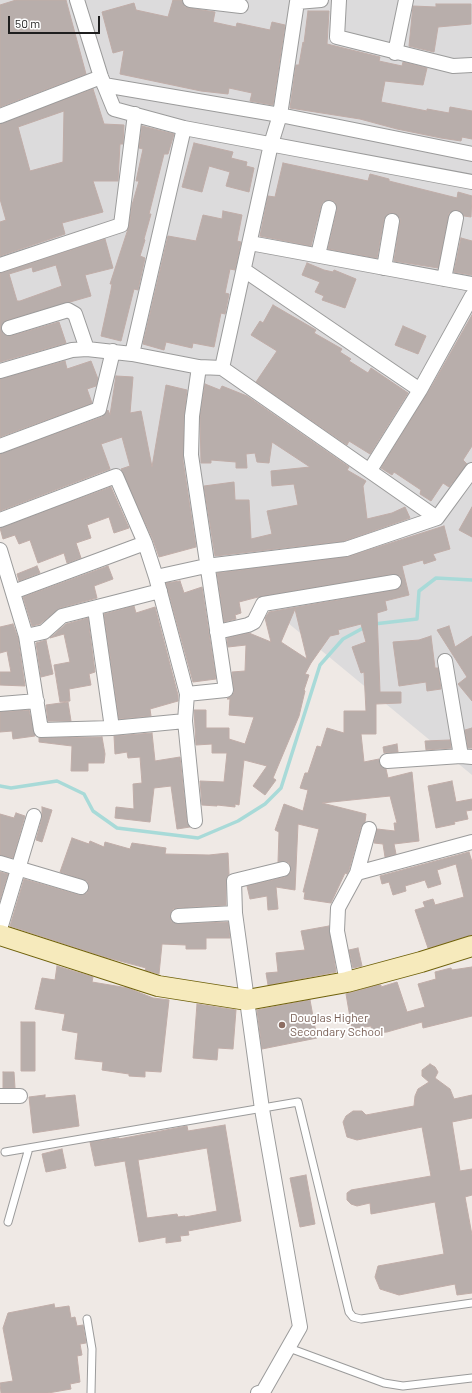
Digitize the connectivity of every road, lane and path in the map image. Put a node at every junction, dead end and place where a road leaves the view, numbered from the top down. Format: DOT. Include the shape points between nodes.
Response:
graph roads {
  1 [pos="77,0"];
  2 [pos="190,0"];
  3 [pos="321,0"];
  4 [pos="339,0"];
  5 [pos="406,0"];
  6 [pos="241,6"];
  7 [pos="395,53"];
  8 [pos="472,65"];
  9 [pos="103,81"];
  10 [pos="135,114"];
  11 [pos="280,115"];
  12 [pos="0,116"];
  13 [pos="184,128"];
  14 [pos="271,144"];
  15 [pos="472,154"];
  16 [pos="472,182"];
  17 [pos="329,208"];
  18 [pos="456,218"];
  19 [pos="392,221"];
  20 [pos="250,243"];
  21 [pos="318,255"];
  22 [pos="0,265"];
  23 [pos="384,268"];
  24 [pos="244,270"];
  25 [pos="444,279"];
  26 [pos="472,284"];
  27 [pos="472,296"];
  28 [pos="9,328"];
  29 [pos="87,349"];
  30 [pos="113,351"];
  31 [pos="132,354"];
  32 [pos="199,367"];
  33 [pos="222,368"];
  34 [pos="0,371"];
  35 [pos="420,390"];
  36 [pos="0,446"];
  37 [pos="370,470"];
  38 [pos="470,479"];
  39 [pos="437,518"];
  40 [pos="0,520"];
  41 [pos="145,544"];
  42 [pos="0,550"];
  43 [pos="206,566"];
  44 [pos="156,577"];
  45 [pos="394,582"];
  46 [pos="160,591"];
  47 [pos="13,592"];
  48 [pos="95,609"];
  49 [pos="217,632"];
  50 [pos="26,636"];
  51 [pos="445,661"];
  52 [pos="187,694"];
  53 [pos="37,701"];
  54 [pos="0,704"];
  55 [pos="185,720"];
  56 [pos="112,728"];
  57 [pos="466,756"];
  58 [pos="387,761"];
  59 [pos="34,816"];
  60 [pos="195,821"];
  61 [pos="369,829"];
  62 [pos="472,842"];
  63 [pos="0,863"];
  64 [pos="19,868"];
  65 [pos="283,869"];
  66 [pos="357,873"];
  67 [pos="81,887"];
  68 [pos="235,913"];
  69 [pos="178,916"];
  70 [pos="0,929"];
  71 [pos="0,935"];
  72 [pos="472,946"];
  73 [pos="347,982"];
  74 [pos="247,1000"];
  75 [pos="0,1096"];
  76 [pos="20,1096"];
  77 [pos="262,1109"];
  78 [pos="29,1148"];
  79 [pos="5,1152"];
  80 [pos="8,1222"];
  81 [pos="472,1303"];
  82 [pos="88,1319"];
  83 [pos="289,1348"];
  84 [pos="472,1378"];
  85 [pos="91,1393"];
  86 [pos="262,1393"];
  1 -- 9 [label="street"];
  2 -- 6 [label="street"];
  3 -- 11 [label="street" via="297,2"];
  4 -- 7 [label="street" via="337,37"];
  5 -- 7 [label="street"];
  7 -- 8 [label="street" via="453,66"];
  9 -- 10 [label="street" via="114,108"];
  9 -- 11 [label="street"];
  9 -- 12 [label="street"];
  10 -- 13 [label="street"];
  10 -- 22 [label="street" via="121,225"];
  11 -- 14 [label="street"];
  11 -- 15 [label="street"];
  13 -- 14 [label="street"];
  13 -- 31 [label="street"];
  14 -- 16 [label="street"];
  14 -- 20 [label="street"];
  17 -- 21 [label="street"];
  18 -- 25 [label="street"];
  19 -- 23 [label="street"];
  20 -- 21 [label="street"];
  20 -- 24 [label="street"];
  21 -- 23 [label="street"];
  23 -- 25 [label="street"];
  24 -- 33 [label="street"];
  24 -- 35 [label="street"];
  25 -- 26 [label="street"];
  27 -- 35 [label="street"];
  28 -- 29 [label="street" via="68,310 75,314"];
  29 -- 30 [label="street"];
  29 -- 34 [label="street" via="72,350"];
  30 -- 31 [label="street"];
  30 -- 36 [label="street" via="99,409"];
  31 -- 32 [label="street"];
  32 -- 33 [label="street"];
  32 -- 43 [label="street" via="192,416 191,455"];
  33 -- 37 [label="street"];
  35 -- 37 [label="street"];
  37 -- 39 [label="street"];
  38 -- 39 [label="street"];
  39 -- 43 [label="street" via="346,549"];
  40 -- 41 [label="street" via="116,476"];
  41 -- 44 [label="street"];
  41 -- 47 [label="street"];
  42 -- 47 [label="street"];
  43 -- 44 [label="street"];
  43 -- 49 [label="street"];
  44 -- 46 [label="street"];
  45 -- 49 [label="street" via="263,604 254,622"];
  46 -- 48 [label="street"];
  46 -- 52 [label="street"];
  47 -- 50 [label="street"];
  48 -- 50 [label="street" via="62,616 44,632"];
  48 -- 56 [label="street"];
  49 -- 52 [label="street" via="226,690"];
  50 -- 53 [label="street"];
  51 -- 57 [label="street"];
  52 -- 55 [label="street"];
  53 -- 54 [label="street"];
  53 -- 56 [label="street" via="41,730"];
  55 -- 56 [label="street"];
  55 -- 60 [label="street"];
  57 -- 58 [label="street"];
  59 -- 64 [label="street"];
  61 -- 66 [label="street"];
  62 -- 66 [label="street"];
  63 -- 64 [label="street"];
  64 -- 67 [label="street"];
  64 -- 70 [label="street"];
  65 -- 68 [label="street" via="234,881"];
  66 -- 73 [label="street" via="338,908 337,931"];
  68 -- 69 [label="street"];
  68 -- 74 [label="street"];
  71 -- 74 [label="street" via="158,986"];
  72 -- 73 [label="street"];
  73 -- 74 [label="street"];
  74 -- 77 [label="street"];
  75 -- 76 [label="street"];
  77 -- 78 [label="lane"];
  77 -- 81 [label="lane" via="298,1102 346,1306 353,1317 361,1319"];
  77 -- 83 [label="street" via="300,1327"];
  78 -- 79 [label="lane"];
  78 -- 80 [label="lane"];
  82 -- 85 [label="lane" via="92,1349"];
  83 -- 84 [label="lane" via="384,1384 403,1386"];
  83 -- 86 [label="street"];
}
